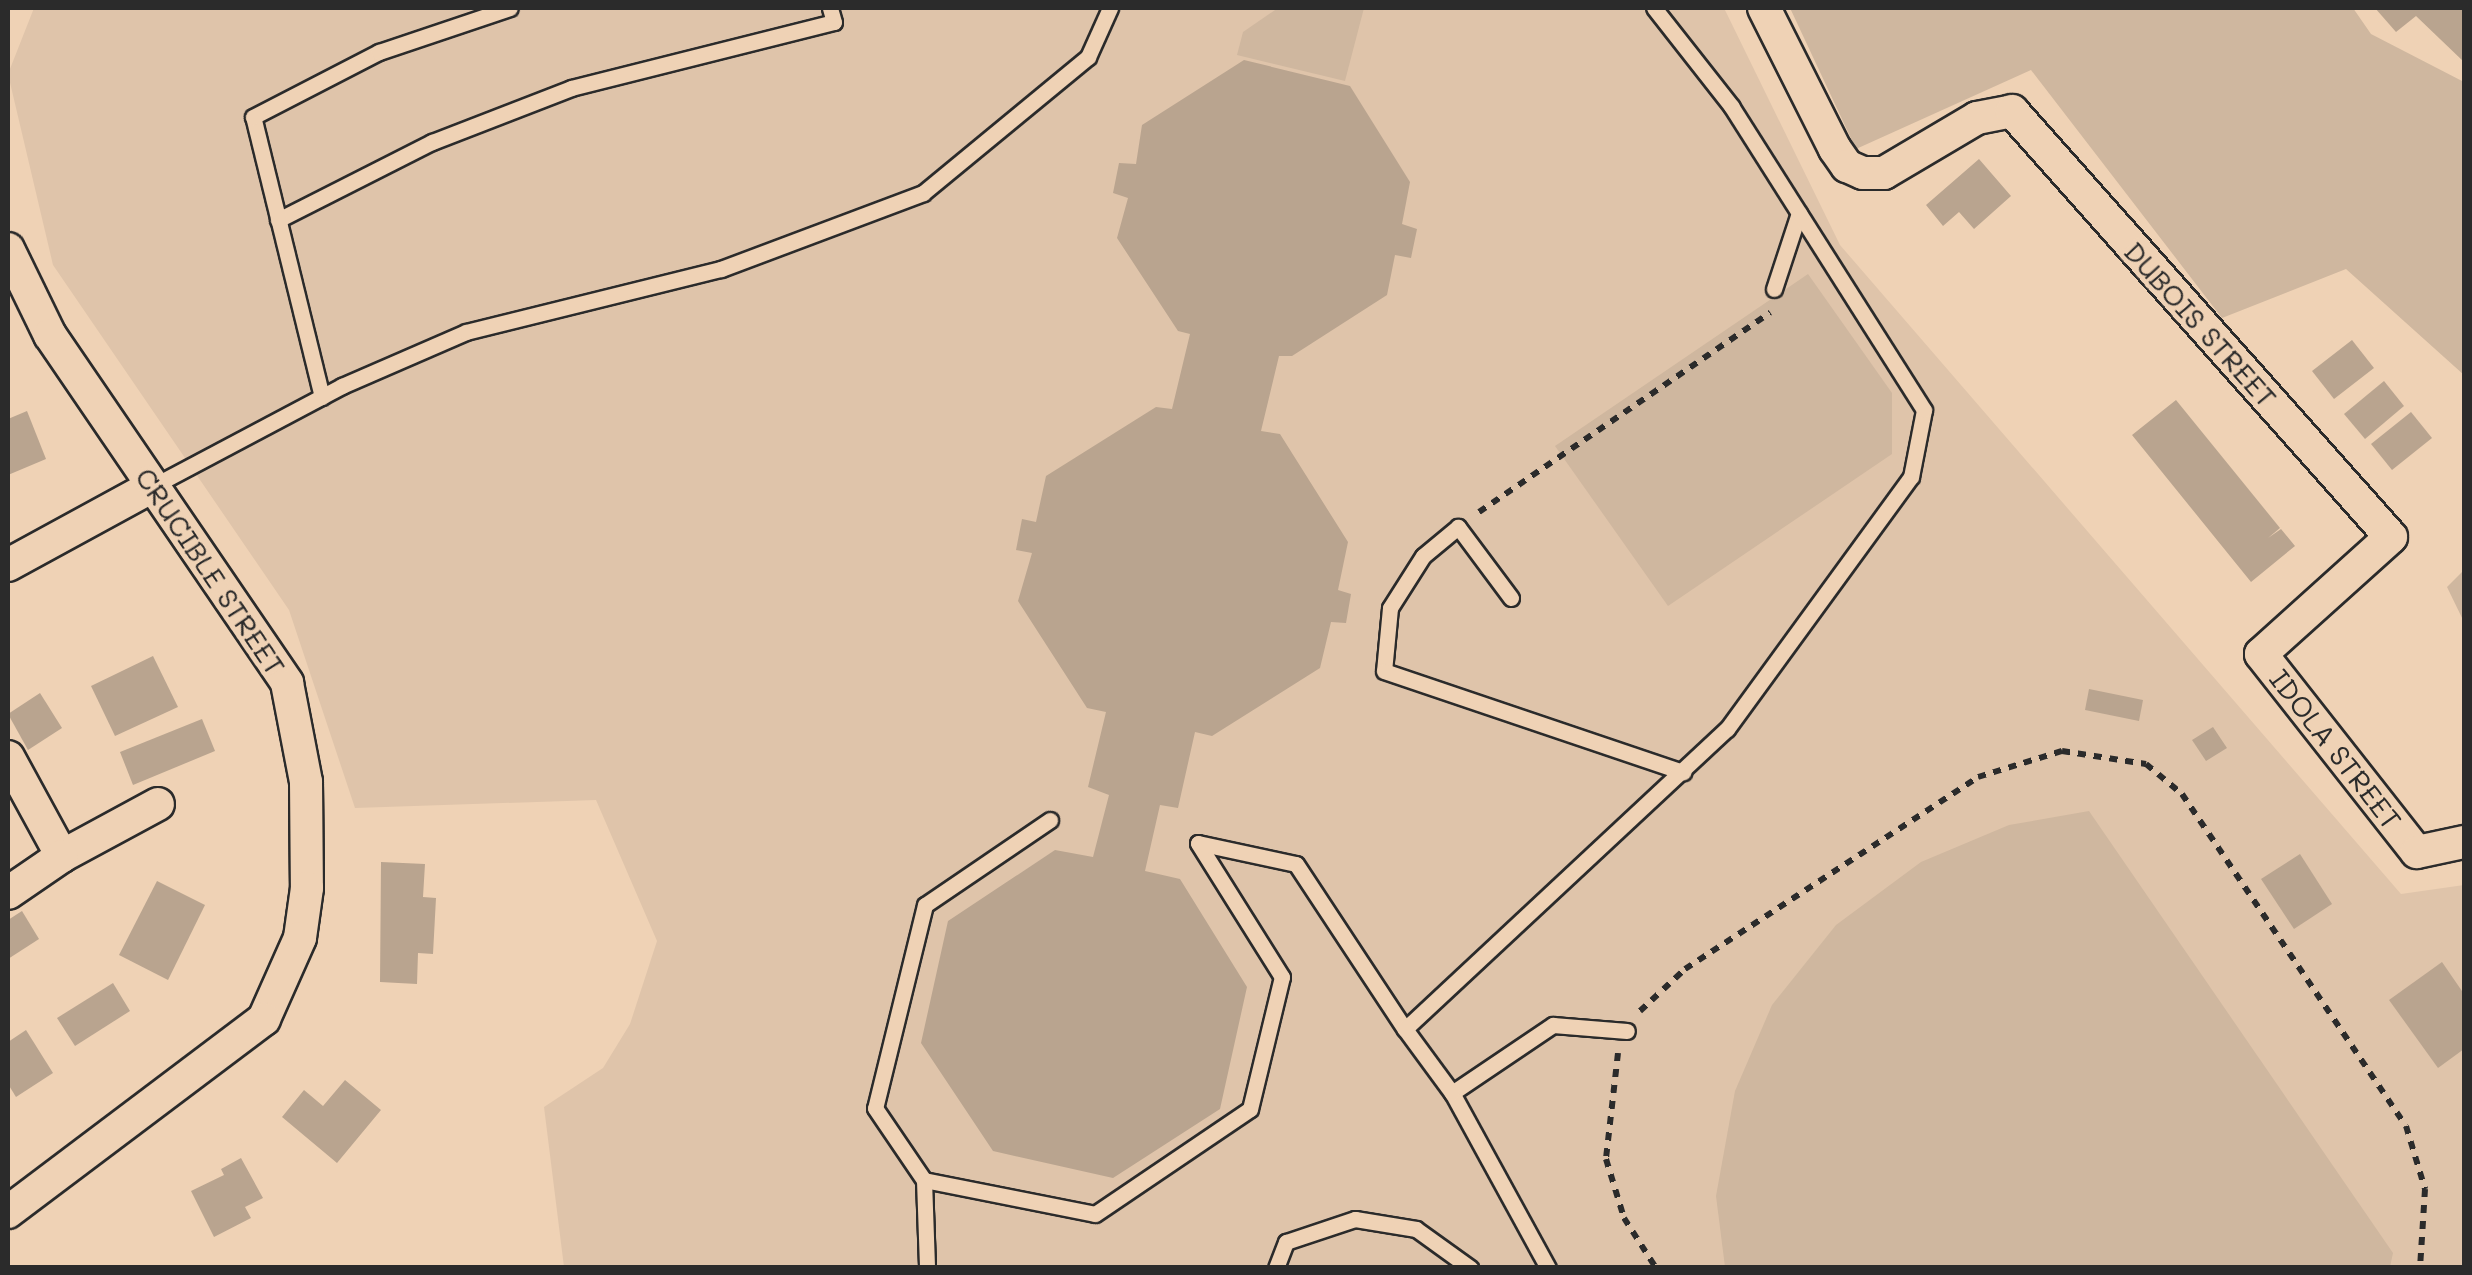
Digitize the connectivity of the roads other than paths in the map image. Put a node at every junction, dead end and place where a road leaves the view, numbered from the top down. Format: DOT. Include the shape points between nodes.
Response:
graph roads {
  1 [pos="510,8"];
  2 [pos="830,8"];
  3 [pos="1110,8"];
  4 [pos="1654,8"];
  5 [pos="1764,8"];
  6 [pos="1799,213"];
  7 [pos="278,220"];
  8 [pos="8,249"];
  9 [pos="1774,290"];
  10 [pos="322,397"];
  11 [pos="153,486"];
  12 [pos="8,565"];
  13 [pos="1511,598"];
  14 [pos="2261,654"];
  15 [pos="8,757"];
  16 [pos="1683,772"];
  17 [pos="158,804"];
  18 [pos="1050,820"];
  19 [pos="2464,842"];
  20 [pos="62,856"];
  21 [pos="8,893"];
  22 [pos="1405,1029"];
  23 [pos="1627,1031"];
  24 [pos="1452,1094"];
  25 [pos="924,1180"];
  26 [pos="8,1212"];
  27 [pos="927,1268"];
  28 [pos="1276,1268"];
  29 [pos="1470,1268"];
  30 [pos="1548,1268"];
  1 -- 7 [label="lane" via="380,52 253,117"];
  2 -- 7 [label="lane" via="834,22 570,88 432,142"];
  3 -- 10 [label="lane" via="1088,57 924,193 720,268 466,332"];
  4 -- 6 [label="lane" via="1732,107"];
  5 -- 14 [label="street, DUBOIS STREET" via="1835,149 1846,166 1863,173 1884,173 1978,118 2012,110 2390,537"];
  6 -- 9 [label="lane"];
  6 -- 16 [label="lane" via="1924,410 1912,477 1726,729"];
  7 -- 10 [label="lane"];
  8 -- 11 [label="street, CRUCIBLE STREET" via="50,335"];
  10 -- 11 [label="lane"];
  11 -- 12 [label="street"];
  11 -- 26 [label="street, CRUCIBLE STREET" via="287,683 306,782 300,938 264,1019"];
  13 -- 16 [label="lane" via="1458,527 1423,556 1390,608 1384,670"];
  14 -- 19 [label="street, IDOLA STREET" via="2417,852"];
  15 -- 20 [label="street"];
  16 -- 22 [label="lane"];
  17 -- 20 [label="street"];
  18 -- 25 [label="lane" via="925,905 874,1108"];
  20 -- 21 [label="street"];
  22 -- 24 [label="lane"];
  22 -- 25 [label="lane" via="1296,864 1198,843 1282,978 1250,1109 1094,1214"];
  23 -- 24 [label="lane" via="1553,1024"];
  24 -- 30 [label="lane"];
  25 -- 27 [label="lane"];
  28 -- 29 [label="lane" via="1286,1242 1355,1219 1416,1229"];
}
